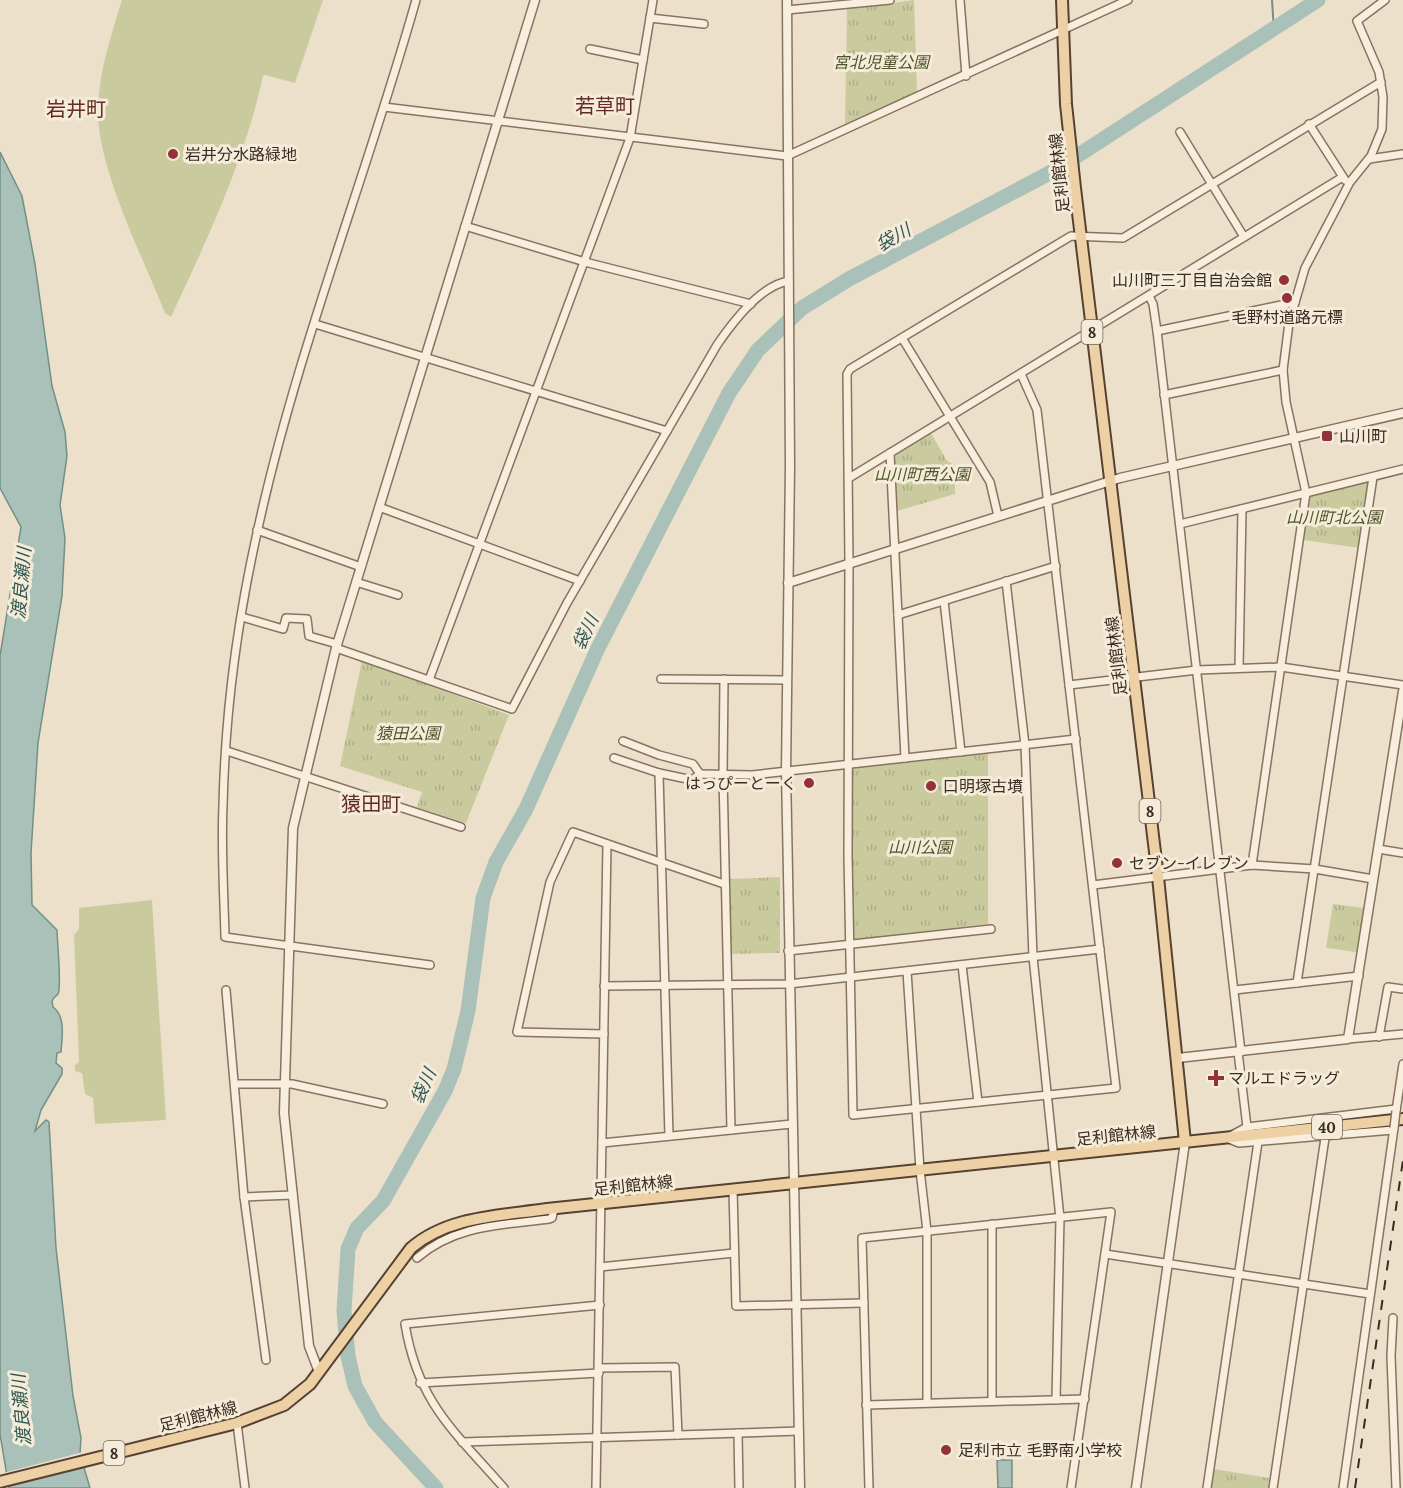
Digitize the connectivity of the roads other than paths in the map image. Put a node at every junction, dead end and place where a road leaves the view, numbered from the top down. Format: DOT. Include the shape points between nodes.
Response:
graph roads {
  1 [pos="416,0"];
  2 [pos="535,0"];
  3 [pos="653,0"];
  4 [pos="788,0"];
  5 [pos="890,0"];
  6 [pos="960,0"];
  7 [pos="1062,0"];
  8 [pos="1128,0"];
  9 [pos="1385,0"];
  10 [pos="787,10"];
  11 [pos="650,18"];
  12 [pos="704,24"];
  13 [pos="1063,32"];
  14 [pos="590,49"];
  15 [pos="643,60"];
  16 [pos="966,76"];
  17 [pos="1381,82"];
  18 [pos="384,106"];
  19 [pos="497,122"];
  20 [pos="1309,124"];
  21 [pos="1180,132"];
  22 [pos="630,138"];
  23 [pos="1403,154"];
  24 [pos="787,156"];
  25 [pos="1369,159"];
  26 [pos="1341,178"];
  27 [pos="1350,182"];
  28 [pos="1211,183"];
  29 [pos="465,226"];
  30 [pos="1081,236"];
  31 [pos="1244,237"];
  32 [pos="585,262"];
  33 [pos="790,285"];
  34 [pos="1149,296"];
  35 [pos="1295,303"];
  36 [pos="751,304"];
  37 [pos="315,324"];
  38 [pos="1092,331"];
  39 [pos="1157,331"];
  40 [pos="902,338"];
  41 [pos="425,358"];
  42 [pos="1283,370"];
  43 [pos="1021,374"];
  44 [pos="536,390"];
  45 [pos="1164,395"];
  46 [pos="1403,413"];
  47 [pos="950,417"];
  48 [pos="667,431"];
  49 [pos="1295,438"];
  50 [pos="890,453"];
  51 [pos="1173,466"];
  52 [pos="1403,469"];
  53 [pos="1373,477"];
  54 [pos="849,478"];
  55 [pos="1110,481"];
  56 [pos="1306,493"];
  57 [pos="1048,500"];
  58 [pos="379,507"];
  59 [pos="1242,509"];
  60 [pos="998,516"];
  61 [pos="1180,524"];
  62 [pos="257,530"];
  63 [pos="481,544"];
  64 [pos="895,549"];
  65 [pos="849,563"];
  66 [pos="1056,566"];
  67 [pos="361,567"];
  68 [pos="580,581"];
  69 [pos="356,582"];
  70 [pos="1006,582"];
  71 [pos="788,583"];
  72 [pos="398,595"];
  73 [pos="944,601"];
  74 [pos="898,615"];
  75 [pos="242,617"];
  76 [pos="337,646"];
  77 [pos="1281,667"];
  78 [pos="1239,668"];
  79 [pos="1197,670"];
  80 [pos="1345,676"];
  81 [pos="1133,677"];
  82 [pos="662,679"];
  83 [pos="724,679"];
  84 [pos="429,680"];
  85 [pos="787,680"];
  86 [pos="1070,685"];
  87 [pos="1403,685"];
  88 [pos="1403,691"];
  89 [pos="1076,739"];
  90 [pos="623,741"];
  91 [pos="1025,745"];
  92 [pos="227,751"];
  93 [pos="961,752"];
  94 [pos="614,758"];
  95 [pos="905,758"];
  96 [pos="848,764"];
  97 [pos="786,771"];
  98 [pos="659,773"];
  99 [pos="700,774"];
  100 [pos="306,776"];
  101 [pos="723,776"];
  102 [pos="461,826"];
  103 [pos="608,844"];
  104 [pos="1378,849"];
  105 [pos="1403,853"];
  106 [pos="662,861"];
  107 [pos="1252,865"];
  108 [pos="1220,868"];
  109 [pos="1315,869"];
  110 [pos="1158,877"];
  111 [pos="1373,879"];
  112 [pos="724,884"];
  113 [pos="1093,885"];
  114 [pos="991,929"];
  115 [pos="850,944"];
  116 [pos="288,945"];
  117 [pos="1101,950"];
  118 [pos="788,951"];
  119 [pos="1033,957"];
  120 [pos="962,964"];
  121 [pos="430,965"];
  122 [pos="907,971"];
  123 [pos="1359,976"];
  124 [pos="851,977"];
  125 [pos="1297,983"];
  126 [pos="727,984"];
  127 [pos="789,984"];
  128 [pos="665,985"];
  129 [pos="604,986"];
  130 [pos="1403,989"];
  131 [pos="226,990"];
  132 [pos="1235,990"];
  133 [pos="604,1034"];
  134 [pos="1403,1034"];
  135 [pos="1379,1037"];
  136 [pos="1348,1039"];
  137 [pos="1240,1052"];
  138 [pos="1178,1058"];
  139 [pos="1403,1064"];
  140 [pos="235,1084"];
  141 [pos="285,1084"];
  142 [pos="1048,1095"];
  143 [pos="978,1102"];
  144 [pos="383,1104"];
  145 [pos="916,1109"];
  146 [pos="1398,1113"];
  147 [pos="792,1124"];
  148 [pos="1394,1129"];
  149 [pos="731,1130"];
  150 [pos="1252,1135"];
  151 [pos="669,1136"];
  152 [pos="1325,1138"];
  153 [pos="1185,1142"];
  154 [pos="602,1143"];
  155 [pos="1055,1157"];
  156 [pos="920,1170"];
  157 [pos="793,1184"];
  158 [pos="733,1189"];
  159 [pos="293,1195"];
  160 [pos="244,1197"];
  161 [pos="602,1204"];
  162 [pos="554,1209"];
  163 [pos="1060,1218"];
  164 [pos="992,1224"];
  165 [pos="927,1231"];
  166 [pos="734,1253"];
  167 [pos="1105,1254"];
  168 [pos="417,1258"];
  169 [pos="1168,1264"];
  170 [pos="600,1267"];
  171 [pos="1239,1275"];
  172 [pos="1302,1284"];
  173 [pos="1370,1294"];
  174 [pos="864,1303"];
  175 [pos="796,1304"];
  176 [pos="600,1305"];
  177 [pos="1394,1318"];
  178 [pos="266,1360"];
  179 [pos="320,1371"];
  180 [pos="599,1371"];
  181 [pos="420,1383"];
  182 [pos="1084,1399"];
  183 [pos="1056,1400"];
  184 [pos="992,1401"];
  185 [pos="927,1403"];
  186 [pos="866,1405"];
  187 [pos="232,1424"];
  188 [pos="799,1431"];
  189 [pos="738,1433"];
  190 [pos="678,1435"];
  191 [pos="597,1437"];
  192 [pos="462,1442"];
  193 [pos="0,1482"];
  194 [pos="245,1488"];
  195 [pos="504,1488"];
  196 [pos="596,1488"];
  197 [pos="739,1488"];
  198 [pos="800,1488"];
  199 [pos="868,1488"];
  200 [pos="1071,1488"];
  201 [pos="1136,1488"];
  202 [pos="1207,1488"];
  203 [pos="1273,1488"];
  204 [pos="1343,1488"];
  205 [pos="1396,1488"];
  1 -- 18 [label="street"];
  2 -- 19 [label="street"];
  3 -- 11 [label="street"];
  4 -- 10 [label="street"];
  5 -- 10 [label="street"];
  6 -- 16 [label="street"];
  7 -- 13 [label="main road, 足利館林線 / 8"];
  8 -- 13 [label="street"];
  9 -- 17 [label="street" via="1357,21"];
  10 -- 24 [label="street"];
  11 -- 12 [label="street"];
  11 -- 15 [label="street"];
  13 -- 16 [label="street"];
  13 -- 30 [label="main road, 足利館林線 / 8"];
  14 -- 15 [label="street"];
  15 -- 22 [label="street"];
  16 -- 24 [label="street"];
  17 -- 20 [label="street"];
  17 -- 25 [label="street" via="1382,129"];
  18 -- 19 [label="street"];
  18 -- 37 [label="street"];
  19 -- 22 [label="street"];
  19 -- 29 [label="street"];
  20 -- 26 [label="street"];
  20 -- 28 [label="street"];
  21 -- 28 [label="street"];
  22 -- 24 [label="street"];
  22 -- 32 [label="street"];
  23 -- 25 [label="street"];
  24 -- 33 [label="street"];
  25 -- 27 [label="street"];
  26 -- 27 [label="street"];
  26 -- 31 [label="street"];
  27 -- 35 [label="street" via="1305,268"];
  28 -- 30 [label="street" via="1123,238"];
  28 -- 31 [label="street"];
  29 -- 32 [label="street"];
  29 -- 41 [label="street"];
  30 -- 38 [label="main road, 足利館林線 / 8"];
  30 -- 40 [label="street" via="1071,236"];
  31 -- 34 [label="street"];
  32 -- 36 [label="street"];
  32 -- 44 [label="street"];
  33 -- 36 [label="street" via="779,284"];
  33 -- 71 [label="street"];
  34 -- 38 [label="street"];
  34 -- 39 [label="street"];
  35 -- 39 [label="street"];
  35 -- 42 [label="street"];
  36 -- 48 [label="street" via="717,345"];
  37 -- 41 [label="street"];
  37 -- 62 [label="street"];
  38 -- 43 [label="street"];
  38 -- 55 [label="main road, 足利館林線 / 8"];
  39 -- 45 [label="street"];
  40 -- 47 [label="street"];
  40 -- 54 [label="street" via="847,374"];
  41 -- 44 [label="street"];
  41 -- 58 [label="street"];
  42 -- 45 [label="street"];
  42 -- 49 [label="street"];
  43 -- 47 [label="street"];
  43 -- 57 [label="street" via="1037,410"];
  44 -- 48 [label="street"];
  44 -- 63 [label="street"];
  45 -- 51 [label="street"];
  46 -- 49 [label="street"];
  47 -- 50 [label="street"];
  47 -- 60 [label="street" via="990,482"];
  48 -- 68 [label="street"];
  49 -- 51 [label="street"];
  49 -- 56 [label="street"];
  50 -- 54 [label="street"];
  50 -- 64 [label="street"];
  51 -- 55 [label="street"];
  51 -- 61 [label="street"];
  52 -- 53 [label="street"];
  53 -- 56 [label="street"];
  53 -- 80 [label="street"];
  54 -- 65 [label="street"];
  55 -- 57 [label="street"];
  55 -- 81 [label="main road, 足利館林線 / 8"];
  56 -- 59 [label="street"];
  56 -- 77 [label="street"];
  57 -- 60 [label="street"];
  57 -- 66 [label="street"];
  58 -- 63 [label="street"];
  58 -- 67 [label="street"];
  59 -- 61 [label="street"];
  59 -- 78 [label="street"];
  60 -- 64 [label="street"];
  61 -- 79 [label="street"];
  62 -- 67 [label="street"];
  62 -- 75 [label="street"];
  63 -- 68 [label="street"];
  63 -- 84 [label="street"];
  64 -- 65 [label="street"];
  64 -- 74 [label="street"];
  65 -- 71 [label="street"];
  65 -- 96 [label="street"];
  66 -- 70 [label="street"];
  66 -- 86 [label="street"];
  67 -- 69 [label="street"];
  68 -- 84 [label="street" via="512,709"];
  69 -- 72 [label="street"];
  69 -- 76 [label="street"];
  70 -- 73 [label="street"];
  70 -- 91 [label="street"];
  71 -- 85 [label="street"];
  73 -- 74 [label="street"];
  73 -- 93 [label="street"];
  74 -- 95 [label="street"];
  75 -- 76 [label="street" via="283,629 286,618 307,619 309,636"];
  75 -- 92 [label="street" via="228,715"];
  76 -- 84 [label="street"];
  76 -- 100 [label="street"];
  77 -- 78 [label="street"];
  77 -- 80 [label="street"];
  77 -- 107 [label="street"];
  78 -- 79 [label="street"];
  79 -- 81 [label="street"];
  79 -- 108 [label="street"];
  80 -- 87 [label="street"];
  80 -- 109 [label="street"];
  81 -- 86 [label="street"];
  81 -- 110 [label="main road, 足利館林線 / 8"];
  82 -- 83 [label="street"];
  83 -- 85 [label="street"];
  83 -- 101 [label="street"];
  85 -- 97 [label="street"];
  86 -- 89 [label="street"];
  88 -- 104 [label="street"];
  89 -- 91 [label="street"];
  89 -- 113 [label="street"];
  90 -- 99 [label="street" via="693,764"];
  91 -- 93 [label="street"];
  91 -- 119 [label="street"];
  92 -- 100 [label="street"];
  92 -- 116 [label="street" via="223,806 225,937"];
  93 -- 95 [label="street"];
  94 -- 98 [label="street"];
  95 -- 96 [label="street"];
  96 -- 97 [label="street"];
  96 -- 115 [label="street"];
  97 -- 101 [label="street"];
  97 -- 118 [label="street"];
  98 -- 99 [label="street" via="692,780"];
  98 -- 106 [label="street"];
  99 -- 101 [label="street"];
  100 -- 102 [label="street"];
  100 -- 116 [label="street" via="291,843"];
  101 -- 112 [label="street"];
  103 -- 106 [label="street"];
  103 -- 129 [label="street"];
  103 -- 133 [label="street" via="573,832 569,839 550,882 517,1032"];
  104 -- 105 [label="street"];
  104 -- 111 [label="street"];
  106 -- 112 [label="street"];
  106 -- 128 [label="street"];
  107 -- 108 [label="street"];
  107 -- 109 [label="street"];
  108 -- 110 [label="street"];
  108 -- 132 [label="street"];
  109 -- 111 [label="street"];
  109 -- 125 [label="street"];
  110 -- 113 [label="street"];
  110 -- 138 [label="main road, 足利館林線 / 8"];
  111 -- 123 [label="street"];
  112 -- 126 [label="street"];
  113 -- 117 [label="street"];
  114 -- 115 [label="street"];
  115 -- 118 [label="street"];
  115 -- 124 [label="street"];
  116 -- 121 [label="street"];
  116 -- 141 [label="street"];
  117 -- 119 [label="street"];
  117 -- 142 [label="street" via="1116,1088"];
  118 -- 127 [label="street"];
  119 -- 120 [label="street"];
  119 -- 142 [label="street"];
  120 -- 122 [label="street"];
  120 -- 143 [label="street"];
  122 -- 124 [label="street"];
  122 -- 145 [label="street"];
  123 -- 125 [label="street"];
  123 -- 136 [label="street"];
  124 -- 127 [label="street"];
  124 -- 145 [label="street" via="853,1115"];
  125 -- 132 [label="street"];
  126 -- 127 [label="street"];
  126 -- 128 [label="street"];
  126 -- 149 [label="street"];
  127 -- 147 [label="street"];
  128 -- 129 [label="street"];
  128 -- 151 [label="street"];
  129 -- 133 [label="street"];
  130 -- 135 [label="street" via="1388,987"];
  131 -- 140 [label="street"];
  132 -- 137 [label="street"];
  133 -- 154 [label="street"];
  134 -- 135 [label="street"];
  135 -- 136 [label="street"];
  136 -- 137 [label="street"];
  137 -- 138 [label="street"];
  137 -- 150 [label="street"];
  138 -- 153 [label="main road, 足利館林線 / 8"];
  139 -- 146 [label="street"];
  140 -- 141 [label="street"];
  140 -- 160 [label="street"];
  141 -- 144 [label="street"];
  141 -- 159 [label="street" via="285,1127"];
  142 -- 143 [label="street"];
  142 -- 155 [label="street"];
  143 -- 145 [label="street"];
  145 -- 156 [label="street"];
  146 -- 148 [label="street, bridge"];
  146 -- 150 [label="main road, 40"];
  147 -- 149 [label="street"];
  147 -- 157 [label="street"];
  148 -- 152 [label="street"];
  148 -- 173 [label="street"];
  149 -- 151 [label="street"];
  150 -- 152 [label="street"];
  150 -- 153 [label="main road, 40"];
  150 -- 171 [label="street"];
  151 -- 154 [label="street"];
  152 -- 172 [label="street"];
  153 -- 155 [label="main road, 足利館林線 / 8"];
  153 -- 169 [label="street"];
  154 -- 161 [label="street"];
  155 -- 156 [label="main road, 足利館林線 / 8"];
  155 -- 163 [label="street"];
  156 -- 157 [label="main road, 足利館林線 / 8"];
  156 -- 165 [label="street"];
  157 -- 158 [label="main road, 足利館林線 / 8"];
  157 -- 175 [label="street"];
  158 -- 161 [label="main road, 足利館林線 / 8"];
  158 -- 166 [label="street"];
  159 -- 160 [label="street"];
  159 -- 179 [label="street" via="309,1346"];
  160 -- 178 [label="street"];
  161 -- 162 [label="main road, 足利館林線 / 8"];
  161 -- 170 [label="street"];
  162 -- 168 [label="street" via="549,1219 458,1233"];
  162 -- 179 [label="main road, 足利館林線 / 8" via="463,1221 421,1240 395,1266"];
  163 -- 164 [label="street"];
  163 -- 167 [label="street" via="1111,1212"];
  163 -- 183 [label="street"];
  164 -- 165 [label="street"];
  164 -- 184 [label="street"];
  165 -- 174 [label="street" via="862,1238"];
  165 -- 185 [label="street"];
  166 -- 170 [label="street"];
  166 -- 175 [label="street" via="736,1306"];
  167 -- 169 [label="street"];
  167 -- 182 [label="street"];
  169 -- 171 [label="street"];
  169 -- 201 [label="street"];
  170 -- 176 [label="street"];
  171 -- 172 [label="street"];
  171 -- 202 [label="street"];
  172 -- 173 [label="street"];
  172 -- 203 [label="street"];
  173 -- 204 [label="street"];
  174 -- 175 [label="street"];
  174 -- 186 [label="street"];
  175 -- 188 [label="street"];
  176 -- 180 [label="street"];
  176 -- 181 [label="street" via="405,1324"];
  177 -- 205 [label="street" via="1391,1356"];
  179 -- 187 [label="main road, 足利館林線 / 8" via="304,1391 284,1405"];
  180 -- 181 [label="street"];
  180 -- 190 [label="street" via="675,1367"];
  180 -- 191 [label="street"];
  181 -- 192 [label="street"];
  182 -- 183 [label="street"];
  182 -- 200 [label="street"];
  183 -- 184 [label="street"];
  184 -- 185 [label="street"];
  185 -- 186 [label="street"];
  186 -- 199 [label="street"];
  187 -- 193 [label="main road, 足利館林線 / 8"];
  187 -- 194 [label="street"];
  188 -- 189 [label="street"];
  188 -- 198 [label="street"];
  189 -- 190 [label="street"];
  189 -- 197 [label="street"];
  190 -- 191 [label="street"];
  191 -- 192 [label="street"];
  191 -- 196 [label="street"];
  192 -- 195 [label="street"];
}
